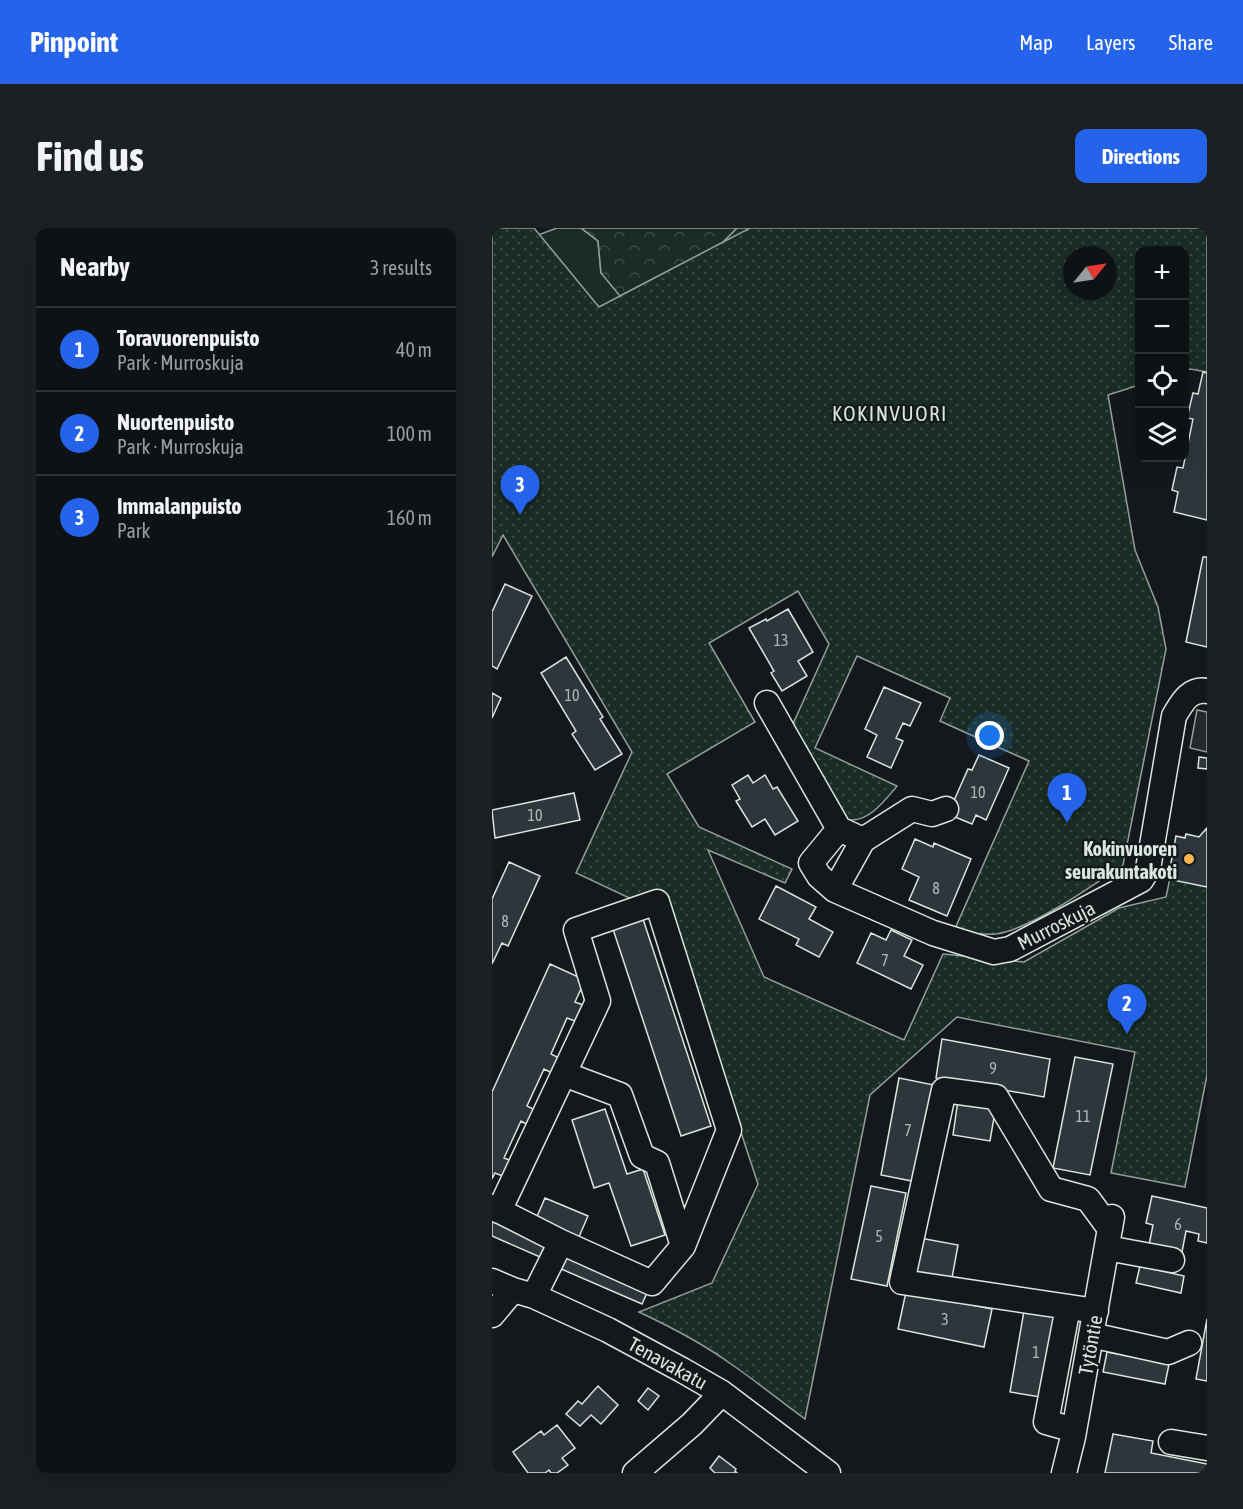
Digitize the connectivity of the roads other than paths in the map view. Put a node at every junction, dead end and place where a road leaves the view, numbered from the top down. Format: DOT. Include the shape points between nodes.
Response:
graph roads {
  1 [pos="1207,691"];
  2 [pos="767,703"];
  3 [pos="945,809"];
  4 [pos="838,829"];
  5 [pos="863,840"];
  6 [pos="835,890"];
  7 [pos="564,1074"];
  8 [pos="496,1209"];
  9 [pos="1110,1231"];
  10 [pos="561,1242"];
  11 [pos="683,1246"];
  12 [pos="1172,1260"];
  13 [pos="513,1289"];
  14 [pos="1068,1307"];
  15 [pos="1096,1311"];
  16 [pos="492,1316"];
  17 [pos="1091,1335"];
  18 [pos="1189,1343"];
  19 [pos="722,1393"];
  20 [pos="1074,1431"];
  21 [pos="1171,1443"];
  22 [pos="1207,1448"];
  23 [pos="635,1473"];
  24 [pos="828,1473"];
  25 [pos="1064,1473"];
  1 -- 6 [label="street, Murroskuja" via="1185,696 1174,716 1148,869 1141,880 1104,901 1010,949 994,952 933,933"];
  2 -- 4 [label="street"];
  3 -- 5 [label="street" via="932,814 912,809"];
  4 -- 5 [label="street"];
  4 -- 6 [label="street" via="811,863"];
  5 -- 6 [label="street"];
  7 -- 8 [label="street"];
  7 -- 11 [label="street" via="620,1095 642,1156 657,1163"];
  7 -- 11 [label="street" via="598,1001 576,930 657,902 729,1130"];
  8 -- 10 [label="street"];
  9 -- 12 [label="street"];
  9 -- 14 [label="street" via="1088,1199 1051,1189 996,1097 944,1090 902,1282"];
  9 -- 15 [label="street, Tytöntie"];
  10 -- 11 [label="street" via="652,1283"];
  10 -- 13 [label="street"];
  13 -- 16 [label="street"];
  13 -- 19 [label="street, Tenavakatu" via="608,1330"];
  14 -- 15 [label="street"];
  14 -- 20 [label="street" via="1046,1422"];
  15 -- 17 [label="street, Tytöntie"];
  17 -- 18 [label="street" via="1168,1352"];
  17 -- 20 [label="street, Tytöntie"];
  19 -- 23 [label="street"];
  19 -- 24 [label="street, Tenavakatu"];
  20 -- 25 [label="street, Tytöntie"];
  21 -- 22 [label="street"];
}
